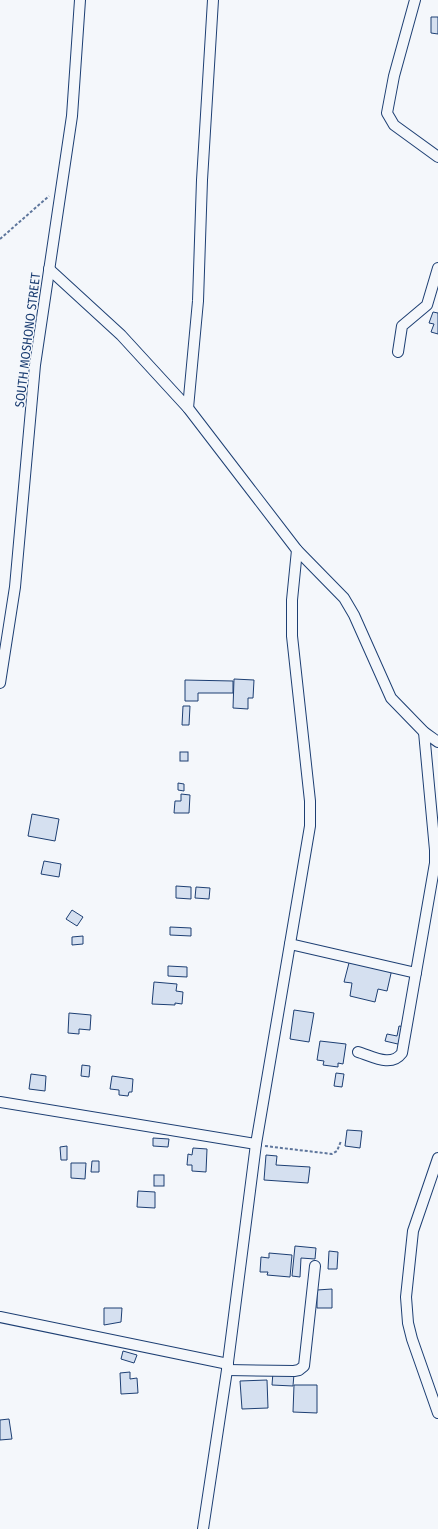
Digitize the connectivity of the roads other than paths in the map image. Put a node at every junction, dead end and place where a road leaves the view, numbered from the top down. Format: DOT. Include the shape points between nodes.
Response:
graph roads {
  1 [pos="80,0"];
  2 [pos="213,0"];
  3 [pos="415,0"];
  4 [pos="438,157"];
  5 [pos="438,268"];
  6 [pos="49,269"];
  7 [pos="398,352"];
  8 [pos="188,408"];
  9 [pos="297,550"];
  10 [pos="1,676"];
  11 [pos="424,732"];
  12 [pos="438,742"];
  13 [pos="290,944"];
  14 [pos="416,973"];
  15 [pos="358,1052"];
  16 [pos="0,1102"];
  17 [pos="256,1144"];
  18 [pos="438,1158"];
  19 [pos="315,1266"];
  20 [pos="0,1317"];
  21 [pos="228,1367"];
  22 [pos="438,1413"];
  23 [pos="203,1529"];
  1 -- 6 [label="street, SOUTH MOSHONO STREET" via="72,116"];
  2 -- 8 [label="street" via="198,300"];
  3 -- 4 [label="street" via="394,76 387,113 394,125"];
  5 -- 7 [label="street" via="428,305 402,326"];
  6 -- 8 [label="street" via="121,335"];
  6 -- 10 [label="street, SOUTH MOSHONO STREET" via="35,365 16,587"];
  8 -- 9 [label="street"];
  9 -- 11 [label="street" via="344,598 354,615 387,692"];
  9 -- 13 [label="street" via="292,600 292,636 310,814"];
  11 -- 12 [label="street"];
  11 -- 14 [label="street" via="435,863"];
  13 -- 14 [label="street"];
  13 -- 17 [label="street"];
  14 -- 15 [label="street" via="402,1052 387,1061"];
  16 -- 17 [label="street"];
  17 -- 21 [label="street"];
  18 -- 22 [label="street" via="413,1231 406,1309 412,1339"];
  19 -- 21 [label="street" via="304,1366 294,1371"];
  20 -- 21 [label="street"];
  21 -- 23 [label="street"];
}
